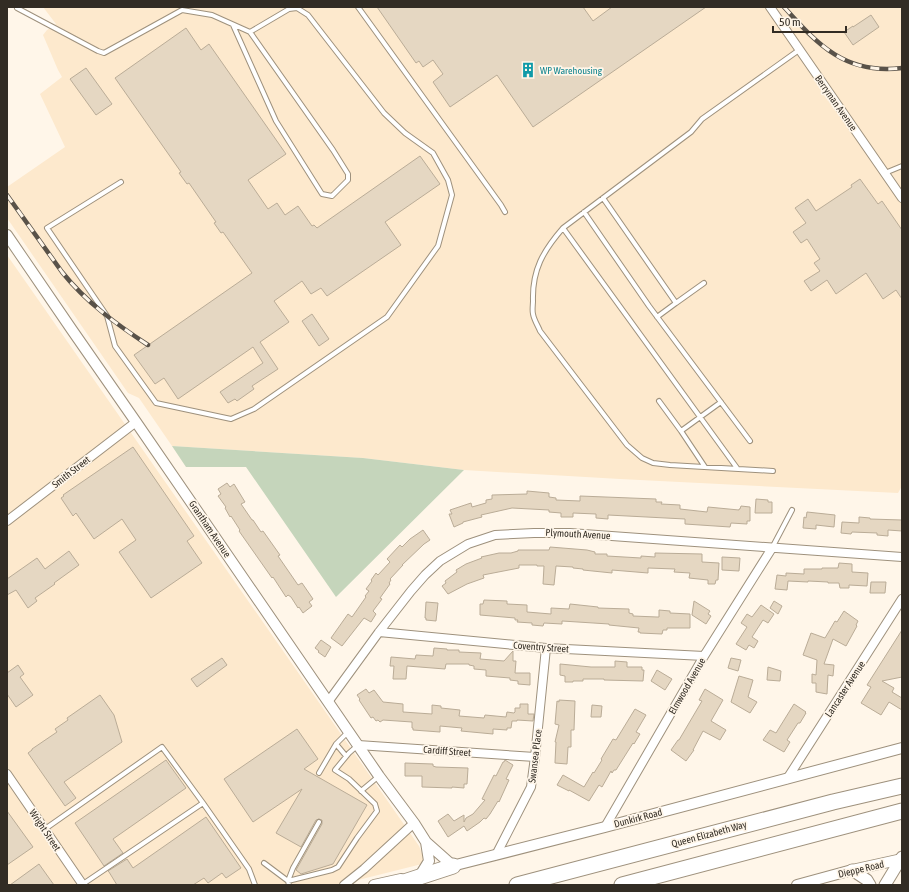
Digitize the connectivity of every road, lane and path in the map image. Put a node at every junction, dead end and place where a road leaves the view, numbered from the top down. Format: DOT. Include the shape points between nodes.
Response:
graph roads {
  1 [pos="358,7"];
  2 [pos="770,7"];
  3 [pos="17,8"];
  4 [pos="233,25"];
  5 [pos="250,32"];
  6 [pos="799,50"];
  7 [pos="902,166"];
  8 [pos="884,173"];
  9 [pos="122,182"];
  10 [pos="603,198"];
  11 [pos="902,198"];
  12 [pos="505,212"];
  13 [pos="584,212"];
  14 [pos="563,228"];
  15 [pos="7,235"];
  16 [pos="704,283"];
  17 [pos="676,303"];
  18 [pos="657,317"];
  19 [pos="659,401"];
  20 [pos="721,402"];
  21 [pos="700,417"];
  22 [pos="136,422"];
  23 [pos="681,431"];
  24 [pos="750,441"];
  25 [pos="705,467"];
  26 [pos="737,468"];
  27 [pos="773,470"];
  28 [pos="792,510"];
  29 [pos="7,521"];
  30 [pos="772,548"];
  31 [pos="902,557"];
  32 [pos="902,599"];
  33 [pos="379,632"];
  34 [pos="546,648"];
  35 [pos="704,656"];
  36 [pos="328,702"];
  37 [pos="349,731"];
  38 [pos="336,744"];
  39 [pos="358,746"];
  40 [pos="902,748"];
  41 [pos="346,756"];
  42 [pos="535,757"];
  43 [pos="319,773"];
  44 [pos="7,774"];
  45 [pos="379,776"];
  46 [pos="787,779"];
  47 [pos="902,786"];
  48 [pos="361,791"];
  49 [pos="203,803"];
  50 [pos="895,813"];
  51 [pos="319,822"];
  52 [pos="414,822"];
  53 [pos="605,827"];
  54 [pos="45,829"];
  55 [pos="426,842"];
  56 [pos="496,855"];
  57 [pos="901,859"];
  58 [pos="264,863"];
  59 [pos="453,866"];
  60 [pos="852,870"];
  61 [pos="417,877"];
  62 [pos="288,883"];
  63 [pos="83,885"];
  64 [pos="255,885"];
  65 [pos="344,885"];
  66 [pos="374,885"];
  67 [pos="395,885"];
  68 [pos="518,885"];
  69 [pos="622,885"];
  70 [pos="797,885"];
  71 [pos="870,885"];
  72 [pos="885,885"];
  1 -- 12 [label="lane"];
  2 -- 6 [label="street, Berryman Avenue"];
  3 -- 4 [label="lane" via="104,53 182,10 212,15"];
  4 -- 5 [label="lane"];
  4 -- 5 [label="lane" via="276,122 322,194 332,196 348,180 348,174"];
  5 -- 9 [label="lane" via="289,9 298,8 308,15 384,113 405,133 433,153 448,180 452,195 438,246 387,317 254,409 231,419 156,403 115,346 107,316 47,228"];
  6 -- 8 [label="street, Berryman Avenue"];
  6 -- 10 [label="lane" via="702,119 691,132"];
  7 -- 8 [label="lane"];
  8 -- 11 [label="street, Berryman Avenue"];
  10 -- 13 [label="lane"];
  10 -- 17 [label="lane"];
  13 -- 14 [label="lane"];
  13 -- 18 [label="lane"];
  14 -- 21 [label="lane"];
  14 -- 25 [label="lane" via="550,243 537,269 532,292 533,313 540,331 627,446 653,463"];
  15 -- 22 [label="street, Grantham Avenue"];
  16 -- 17 [label="lane"];
  17 -- 18 [label="lane"];
  18 -- 20 [label="lane"];
  19 -- 23 [label="lane"];
  20 -- 21 [label="lane"];
  20 -- 24 [label="lane"];
  21 -- 23 [label="lane"];
  21 -- 26 [label="lane"];
  22 -- 29 [label="street, Smith Street"];
  22 -- 36 [label="street, Grantham Avenue"];
  23 -- 25 [label="lane"];
  25 -- 26 [label="lane"];
  26 -- 27 [label="lane"];
  28 -- 30 [label="lane"];
  30 -- 31 [label="street, Plymouth Avenue"];
  30 -- 33 [label="street, Plymouth Avenue" via="570,533 495,534 468,544 440,561 425,575"];
  30 -- 35 [label="street, Elmwood Avenue"];
  32 -- 46 [label="street, Lancaster Avenue"];
  33 -- 34 [label="street, Coventry Street"];
  33 -- 36 [label="street, Plymouth Avenue"];
  34 -- 35 [label="street, Coventry Street"];
  34 -- 42 [label="street, Swansea Place"];
  35 -- 53 [label="street, Elmwood Avenue"];
  36 -- 37 [label="street, Grantham Avenue"];
  37 -- 38 [label="lane"];
  37 -- 39 [label="street, Grantham Avenue"];
  38 -- 41 [label="lane"];
  38 -- 43 [label="lane"];
  39 -- 41 [label="lane"];
  39 -- 42 [label="street, Cardiff Street"];
  39 -- 45 [label="street, Grantham Avenue"];
  40 -- 46 [label="street, Dunkirk Road"];
  41 -- 48 [label="lane" via="335,770"];
  42 -- 56 [label="street, Swansea Place" via="531,787"];
  44 -- 54 [label="street, Wright Street"];
  45 -- 48 [label="lane"];
  45 -- 52 [label="street, Grantham Avenue"];
  46 -- 53 [label="street, Dunkirk Road"];
  47 -- 68 [label="highway, Queen Elizabeth Way"];
  48 -- 62 [label="lane" via="375,804 377,811 338,867"];
  49 -- 54 [label="lane" via="162,747"];
  49 -- 63 [label="lane"];
  49 -- 64 [label="lane" via="249,869"];
  50 -- 69 [label="highway"];
  51 -- 62 [label="lane" via="293,868"];
  52 -- 55 [label="street, Grantham Avenue"];
  52 -- 65 [label="street"];
  53 -- 56 [label="street, Dunkirk Road"];
  54 -- 63 [label="street, Wright Street"];
  55 -- 59 [label="street, Grantham Avenue"];
  55 -- 61 [label="street, Grantham Avenue" via="430,861"];
  56 -- 59 [label="street, Dunkirk Road"];
  57 -- 60 [label="street, Dieppe Road"];
  57 -- 72 [label="main road"];
  58 -- 62 [label="lane"];
  59 -- 61 [label="highway"];
  60 -- 70 [label="street, Dieppe Road"];
  60 -- 71 [label="main road"];
  61 -- 66 [label="street"];
  61 -- 67 [label="highway"];
}
